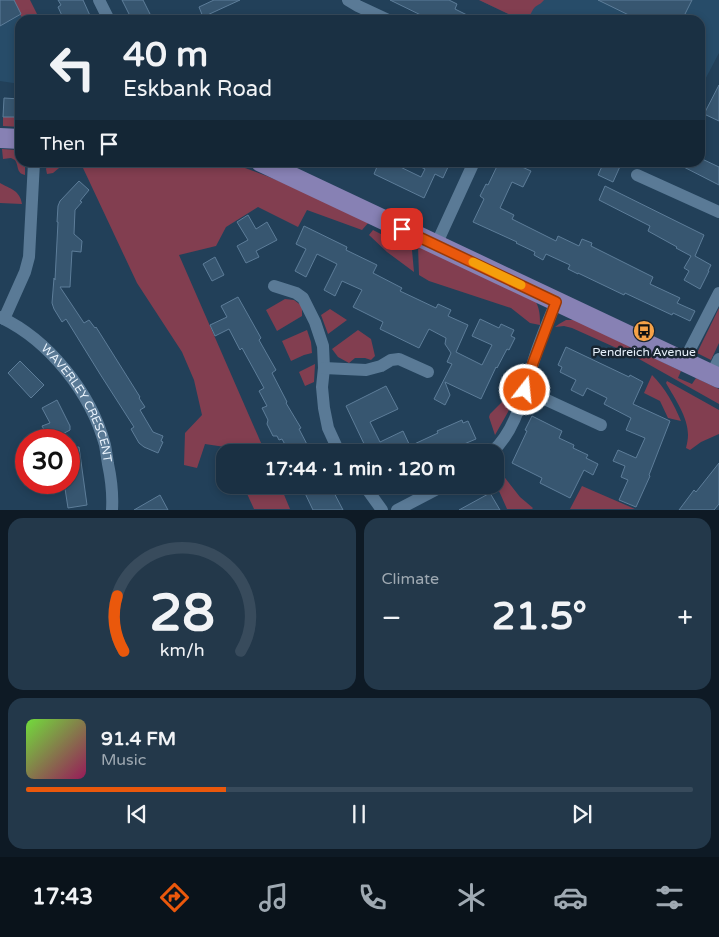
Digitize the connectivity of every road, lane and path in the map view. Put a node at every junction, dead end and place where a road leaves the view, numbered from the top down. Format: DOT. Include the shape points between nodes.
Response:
graph roads {
  1 [pos="99,0"];
  2 [pos="348,0"];
  3 [pos="106,15"];
  4 [pos="378,15"];
  5 [pos="0,138"];
  6 [pos="15,139"];
  7 [pos="34,167"];
  8 [pos="272,167"];
  9 [pos="472,167"];
  10 [pos="637,175"];
  11 [pos="719,212"];
  12 [pos="436,245"];
  13 [pos="274,286"];
  14 [pos="719,293"];
  15 [pos="556,302"];
  16 [pos="2,318"];
  17 [pos="684,361"];
  18 [pos="324,368"];
  19 [pos="716,371"];
  20 [pos="428,372"];
  21 [pos="525,390"];
  22 [pos="601,425"];
  23 [pos="335,444"];
  24 [pos="498,444"];
  25 [pos="370,494"];
  26 [pos="428,494"];
  27 [pos="112,510"];
  28 [pos="382,510"];
  29 [pos="397,510"];
  1 -- 3 [label="street"];
  2 -- 4 [label="street"];
  5 -- 6 [label="main road"];
  7 -- 16 [label="street, WAVERLEY CRESCENT" via="25,272"];
  8 -- 12 [label="main road"];
  9 -- 12 [label="street"];
  10 -- 11 [label="street"];
  12 -- 15 [label="main road"];
  13 -- 18 [label="street" via="303,298 323,346"];
  14 -- 17 [label="street"];
  15 -- 17 [label="main road"];
  15 -- 21 [label="street"];
  16 -- 27 [label="street, WAVERLEY CRESCENT" via="54,357 90,406 105,444 111,476"];
  17 -- 19 [label="main road"];
  18 -- 20 [label="street" via="366,370 399,359"];
  18 -- 23 [label="street" via="324,408"];
  21 -- 22 [label="street"];
  21 -- 24 [label="street" via="517,414"];
  25 -- 28 [label="street"];
  26 -- 29 [label="street"];
}
